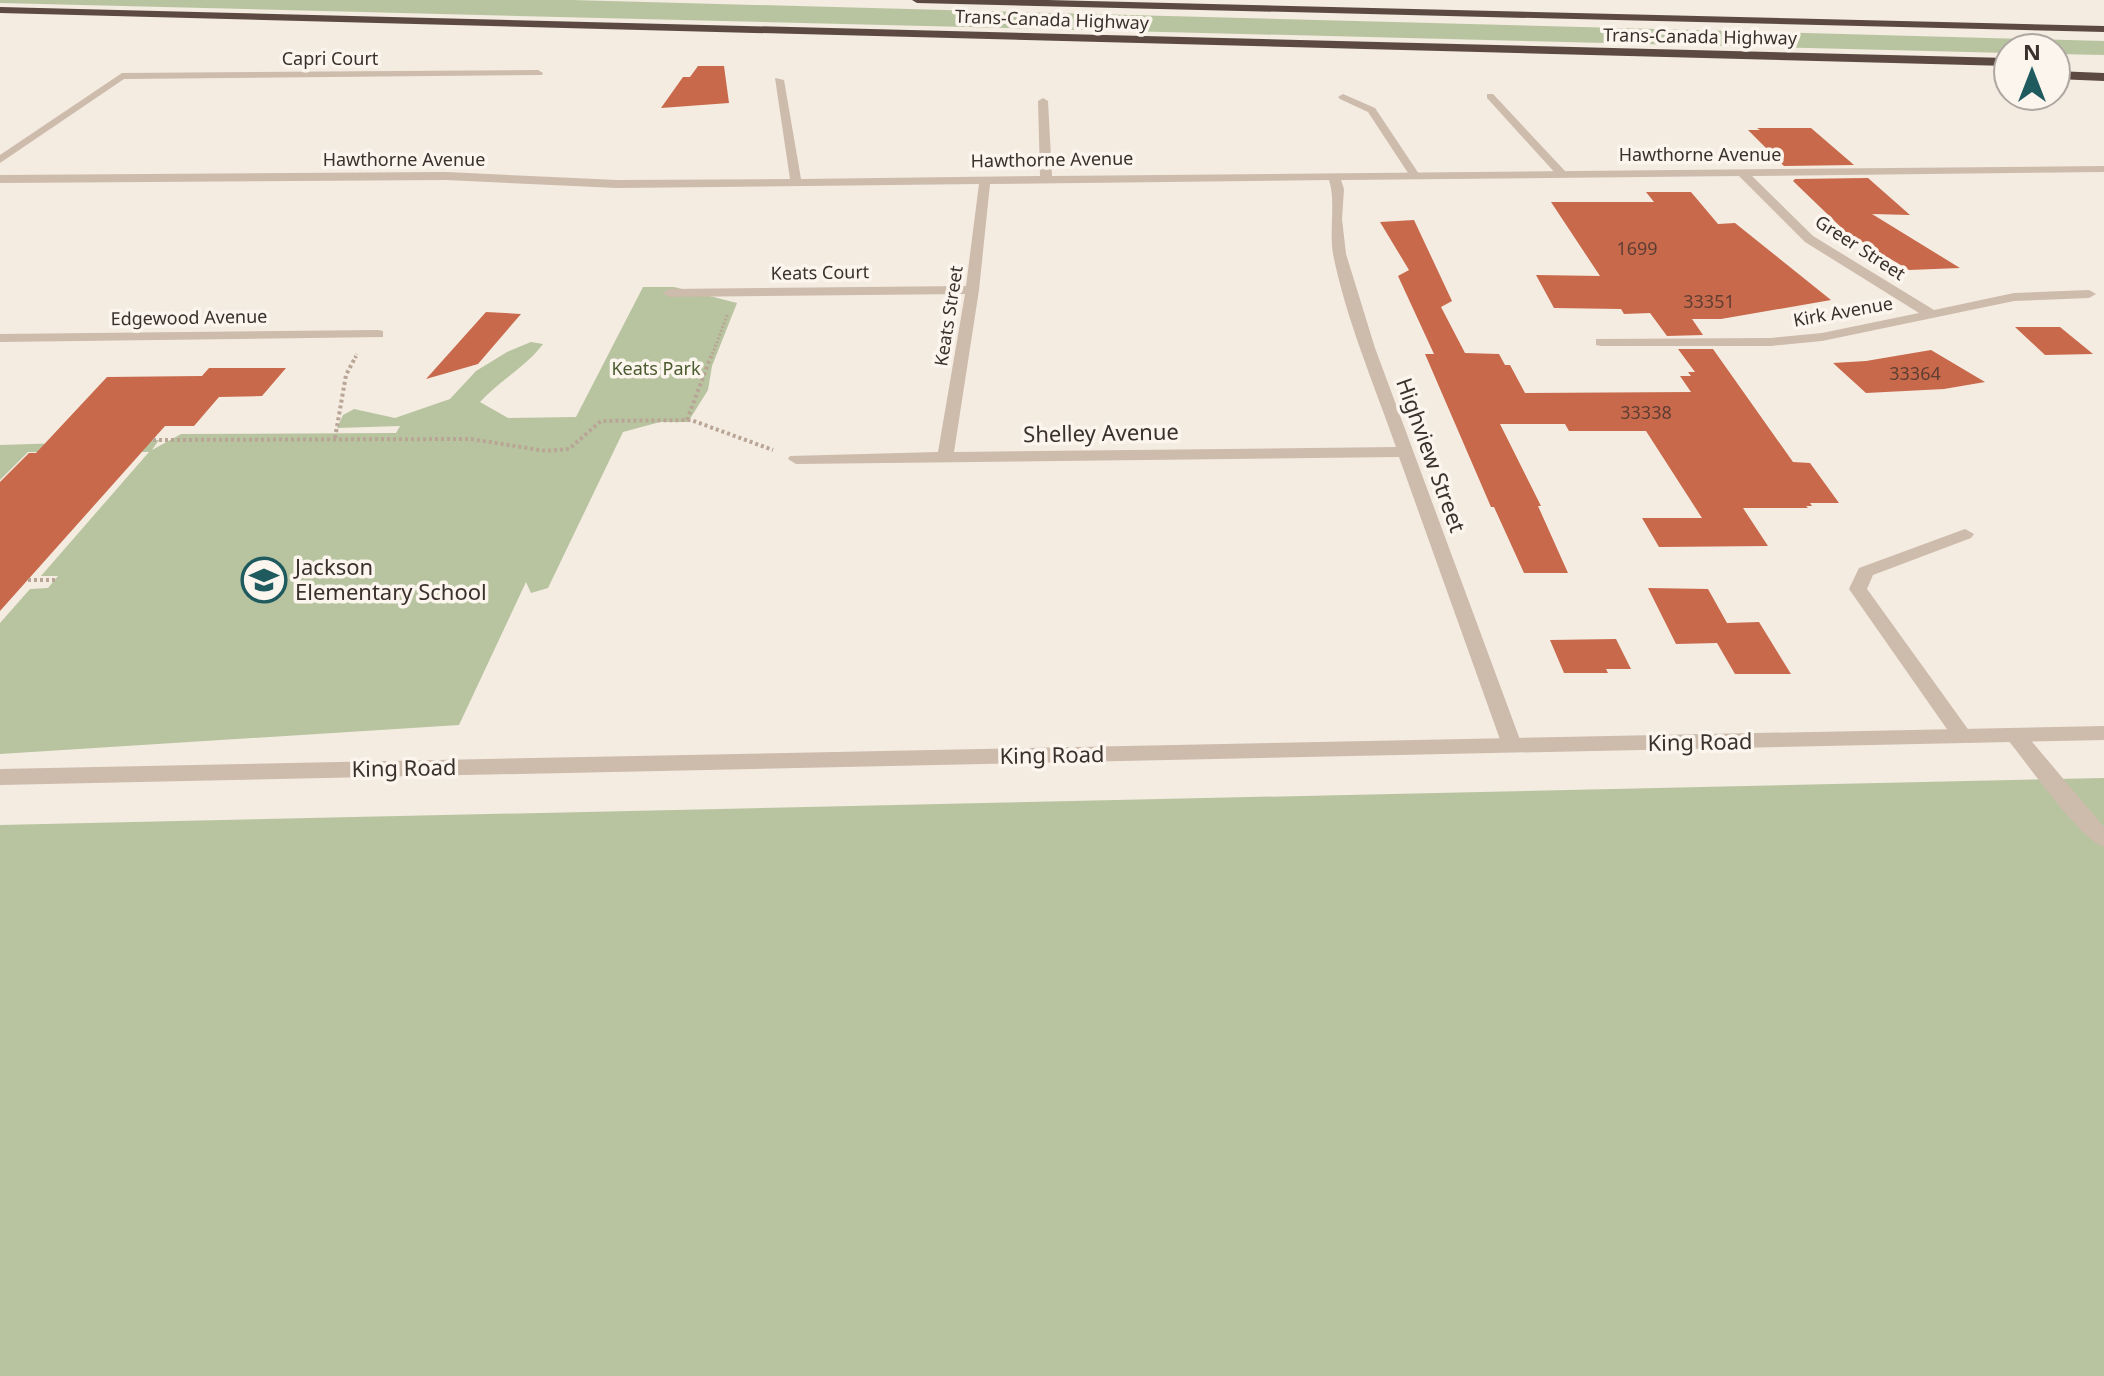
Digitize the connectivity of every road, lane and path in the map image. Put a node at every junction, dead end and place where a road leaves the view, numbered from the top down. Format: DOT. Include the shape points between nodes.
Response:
graph roads {
  1 [pos="917,0"];
  2 [pos="0,10"];
  3 [pos="2104,27"];
  4 [pos="1498,50"];
  5 [pos="1992,62"];
  6 [pos="2072,63"];
  7 [pos="2104,64"];
  8 [pos="1992,72"];
  9 [pos="538,73"];
  10 [pos="2072,76"];
  11 [pos="2104,77"];
  12 [pos="779,80"];
  13 [pos="1490,96"];
  14 [pos="1343,97"];
  15 [pos="1043,101"];
  16 [pos="0,160"];
  17 [pos="2104,169"];
  18 [pos="1741,172"];
  19 [pos="1561,173"];
  20 [pos="1414,174"];
  21 [pos="1333,175"];
  22 [pos="1046,178"];
  23 [pos="0,179"];
  24 [pos="985,179"];
  25 [pos="796,182"];
  26 [pos="972,290"];
  27 [pos="736,292"];
  28 [pos="669,293"];
  29 [pos="2089,294"];
  30 [pos="1931,314"];
  31 [pos="378,334"];
  32 [pos="0,338"];
  33 [pos="1601,342"];
  34 [pos="687,420"];
  35 [pos="335,438"];
  36 [pos="153,440"];
  37 [pos="1407,452"];
  38 [pos="945,457"];
  39 [pos="796,459"];
  40 [pos="1965,534"];
  41 [pos="28,580"];
  42 [pos="55,580"];
  43 [pos="2104,733"];
  44 [pos="2015,735"];
  45 [pos="1963,737"];
  46 [pos="1512,745"];
  47 [pos="0,777"];
  48 [pos="2104,839"];
  1 -- 3 [label="highway, Trans-Canada Highway"];
  2 -- 4 [label="highway, Trans-Canada Highway"];
  4 -- 5 [label="highway, Trans-Canada Highway"];
  4 -- 8 [label="highway"];
  6 -- 7 [label="highway"];
  9 -- 16 [label="street, Capri Court" via="122,76"];
  10 -- 11 [label="highway"];
  12 -- 25 [label="street"];
  13 -- 19 [label="lane"];
  14 -- 20 [label="lane" via="1372,110"];
  15 -- 22 [label="street"];
  17 -- 18 [label="street, Hawthorne Avenue"];
  18 -- 19 [label="street, Hawthorne Avenue"];
  18 -- 30 [label="street, Greer Street" via="1809,239"];
  19 -- 20 [label="street, Hawthorne Avenue"];
  20 -- 21 [label="street, Hawthorne Avenue"];
  21 -- 22 [label="street, Hawthorne Avenue"];
  21 -- 37 [label="street, Highview Street" via="1344,269"];
  22 -- 24 [label="street, Hawthorne Avenue"];
  23 -- 25 [label="street, Hawthorne Avenue" via="446,176 617,184"];
  24 -- 25 [label="street, Hawthorne Avenue"];
  24 -- 26 [label="street, Keats Street"];
  26 -- 27 [label="street, Keats Court"];
  26 -- 38 [label="street, Keats Street"];
  27 -- 28 [label="street, Keats Court"];
  27 -- 34 [label="path"];
  29 -- 30 [label="street, Kirk Avenue" via="2014,297"];
  30 -- 33 [label="street, Kirk Avenue" via="1783,341"];
  31 -- 32 [label="street, Edgewood Avenue"];
  31 -- 35 [label="path" via="346,375"];
  34 -- 35 [label="path" via="601,421 569,449 546,451 471,439"];
  34 -- 39 [label="path"];
  35 -- 36 [label="path"];
  37 -- 38 [label="street, Shelley Avenue"];
  37 -- 46 [label="street, Highview Street"];
  38 -- 39 [label="street, Shelley Avenue"];
  40 -- 45 [label="street" via="1865,572 1858,589"];
  41 -- 42 [label="path"];
  43 -- 44 [label="street, King Road"];
  44 -- 45 [label="street, King Road"];
  44 -- 48 [label="lane"];
  45 -- 46 [label="street, King Road"];
  46 -- 47 [label="street, King Road"];
}
